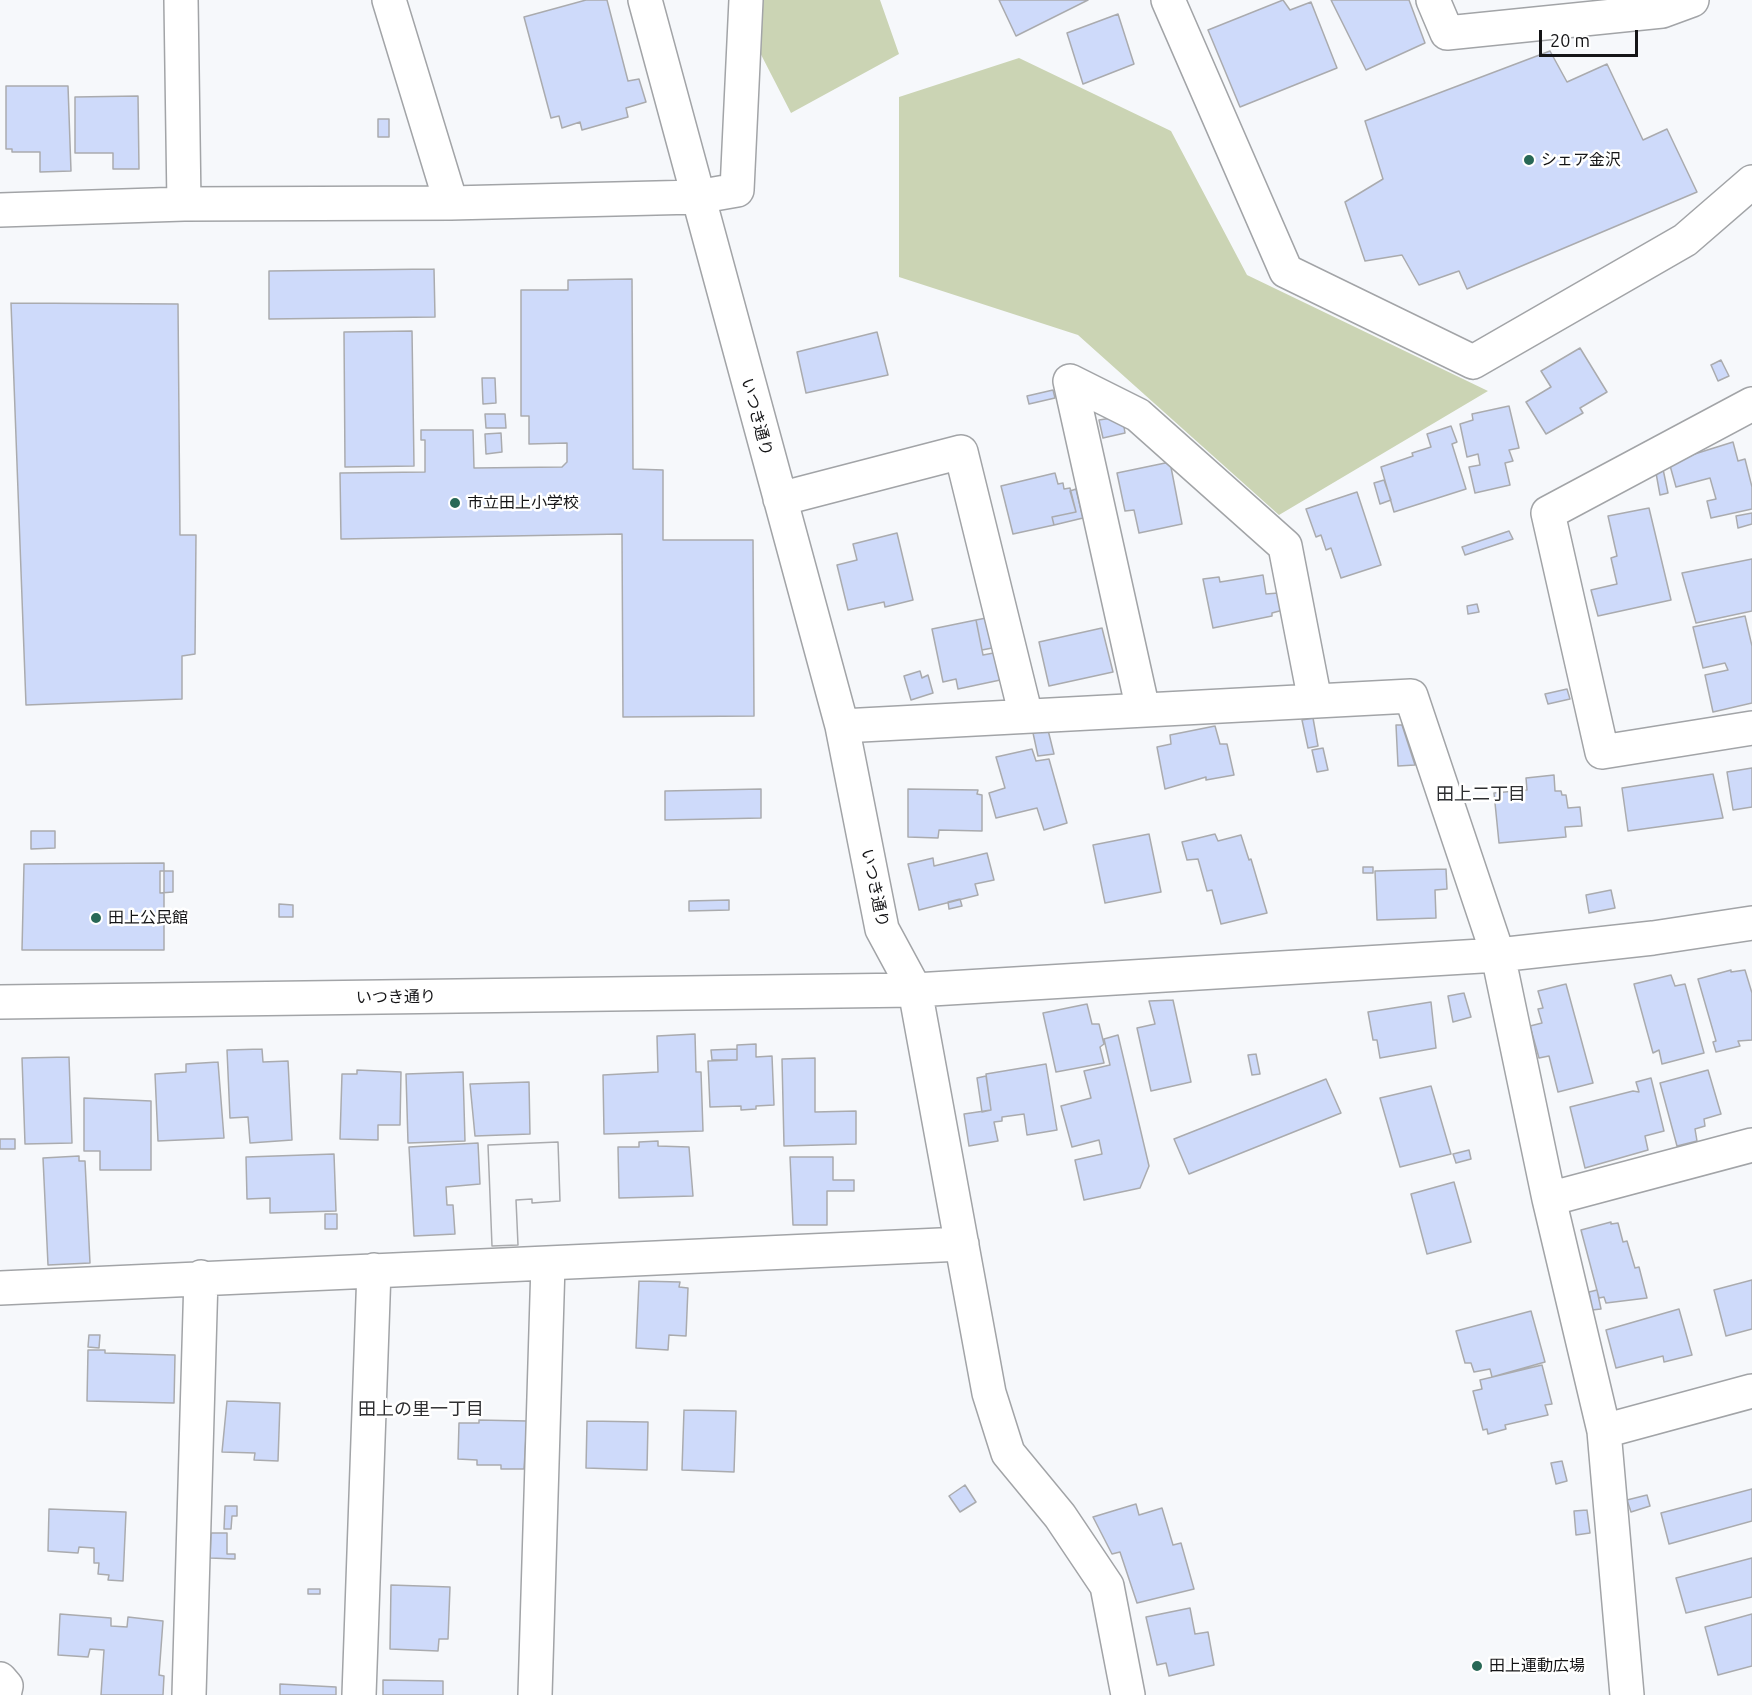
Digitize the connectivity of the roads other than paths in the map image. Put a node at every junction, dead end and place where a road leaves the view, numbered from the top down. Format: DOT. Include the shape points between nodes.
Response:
graph roads {
  1 [pos="181,0"];
  2 [pos="389,0"];
  3 [pos="645,0"];
  4 [pos="746,0"];
  5 [pos="1168,0"];
  6 [pos="1433,0"];
  7 [pos="1692,0"];
  8 [pos="1752,182"];
  9 [pos="697,197"];
  10 [pos="451,203"];
  11 [pos="184,204"];
  12 [pos="0,210"];
  13 [pos="1752,404"];
  14 [pos="780,499"];
  15 [pos="1315,701"];
  16 [pos="1143,710"];
  17 [pos="1026,716"];
  18 [pos="842,726"];
  19 [pos="1752,728"];
  20 [pos="1752,923"];
  21 [pos="1498,955"];
  22 [pos="915,990"];
  23 [pos="0,1002"];
  24 [pos="1752,1145"];
  25 [pos="1549,1199"];
  26 [pos="962,1244"];
  27 [pos="548,1264"];
  28 [pos="374,1270"];
  29 [pos="201,1277"];
  30 [pos="0,1288"];
  31 [pos="1752,1391"];
  32 [pos="1604,1431"];
  33 [pos="0,1679"];
  34 [pos="4,1695"];
  35 [pos="189,1695"];
  36 [pos="359,1695"];
  37 [pos="535,1695"];
  38 [pos="1128,1695"];
  39 [pos="1627,1695"];
  1 -- 11 [label="street"];
  2 -- 10 [label="street"];
  3 -- 9 [label="street, いつき通り"];
  4 -- 9 [label="street" via="736,190"];
  5 -- 8 [label="street" via="1286,271 1473,362 1685,240"];
  6 -- 7 [label="street" via="1447,33 1662,11"];
  9 -- 10 [label="street"];
  9 -- 14 [label="street, いつき通り"];
  10 -- 11 [label="street"];
  11 -- 12 [label="street"];
  13 -- 19 [label="street" via="1548,513 1602,752"];
  14 -- 17 [label="street" via="961,452"];
  14 -- 18 [label="street, いつき通り"];
  15 -- 16 [label="street"];
  15 -- 16 [label="street" via="1285,546 1138,415 1070,381"];
  15 -- 21 [label="street" via="1410,696"];
  16 -- 17 [label="street"];
  17 -- 18 [label="street"];
  18 -- 22 [label="street, いつき通り" via="882,929"];
  20 -- 21 [label="street"];
  21 -- 22 [label="street"];
  21 -- 25 [label="street"];
  22 -- 23 [label="street, いつき通り"];
  22 -- 26 [label="street"];
  24 -- 25 [label="street"];
  25 -- 32 [label="street"];
  26 -- 27 [label="street"];
  26 -- 38 [label="street" via="989,1393 1008,1453 1060,1516 1107,1586"];
  27 -- 28 [label="street"];
  27 -- 37 [label="street"];
  28 -- 29 [label="street"];
  28 -- 36 [label="street"];
  29 -- 30 [label="street"];
  29 -- 35 [label="street"];
  31 -- 32 [label="street"];
  32 -- 39 [label="street"];
  33 -- 34 [label="street" via="6,1686"];
}
